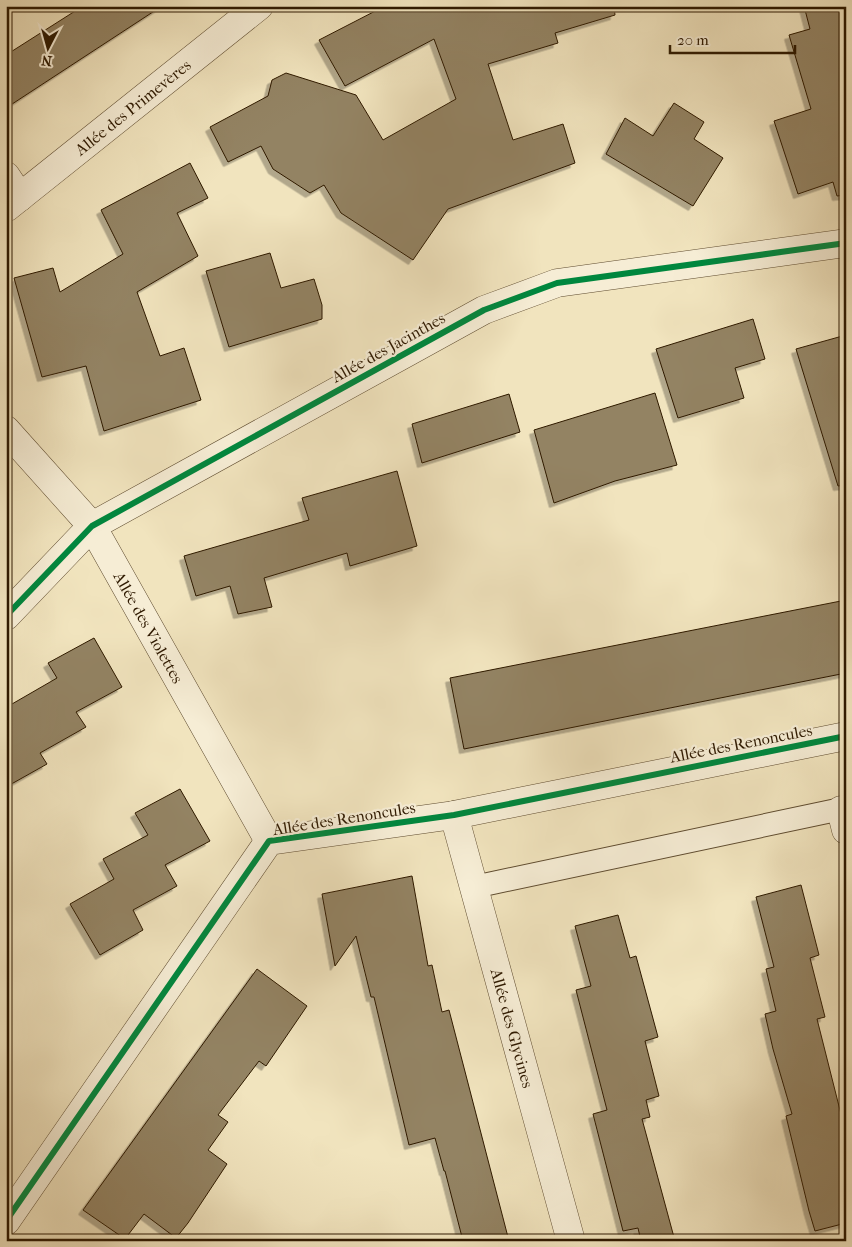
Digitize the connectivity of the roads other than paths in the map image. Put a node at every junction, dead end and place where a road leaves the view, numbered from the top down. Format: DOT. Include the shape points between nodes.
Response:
graph roads {
  1 [pos="259,6"];
  2 [pos="11,193"];
  3 [pos="846,243"];
  4 [pos="6,430"];
  5 [pos="92,526"];
  6 [pos="6,616"];
  7 [pos="846,736"];
  8 [pos="454,815"];
  9 [pos="844,816"];
  10 [pos="269,841"];
  11 [pos="474,887"];
  12 [pos="6,1221"];
  13 [pos="571,1241"];
  1 -- 2 [label="street, Allée des Primevères"];
  3 -- 5 [label="street, Allée des Jacinthes" via="557,283 484,310"];
  4 -- 5 [label="street, Allée des Violettes"];
  5 -- 6 [label="street, Allée des Jacinthes"];
  5 -- 10 [label="street, Allée des Violettes"];
  7 -- 8 [label="street, Allée des Renoncules"];
  8 -- 10 [label="street, Allée des Renoncules"];
  8 -- 11 [label="street, Allée des Glycines"];
  9 -- 11 [label="lane"];
  10 -- 12 [label="street, Allée des Renoncules"];
  11 -- 13 [label="street, Allée des Glycines"];
}
